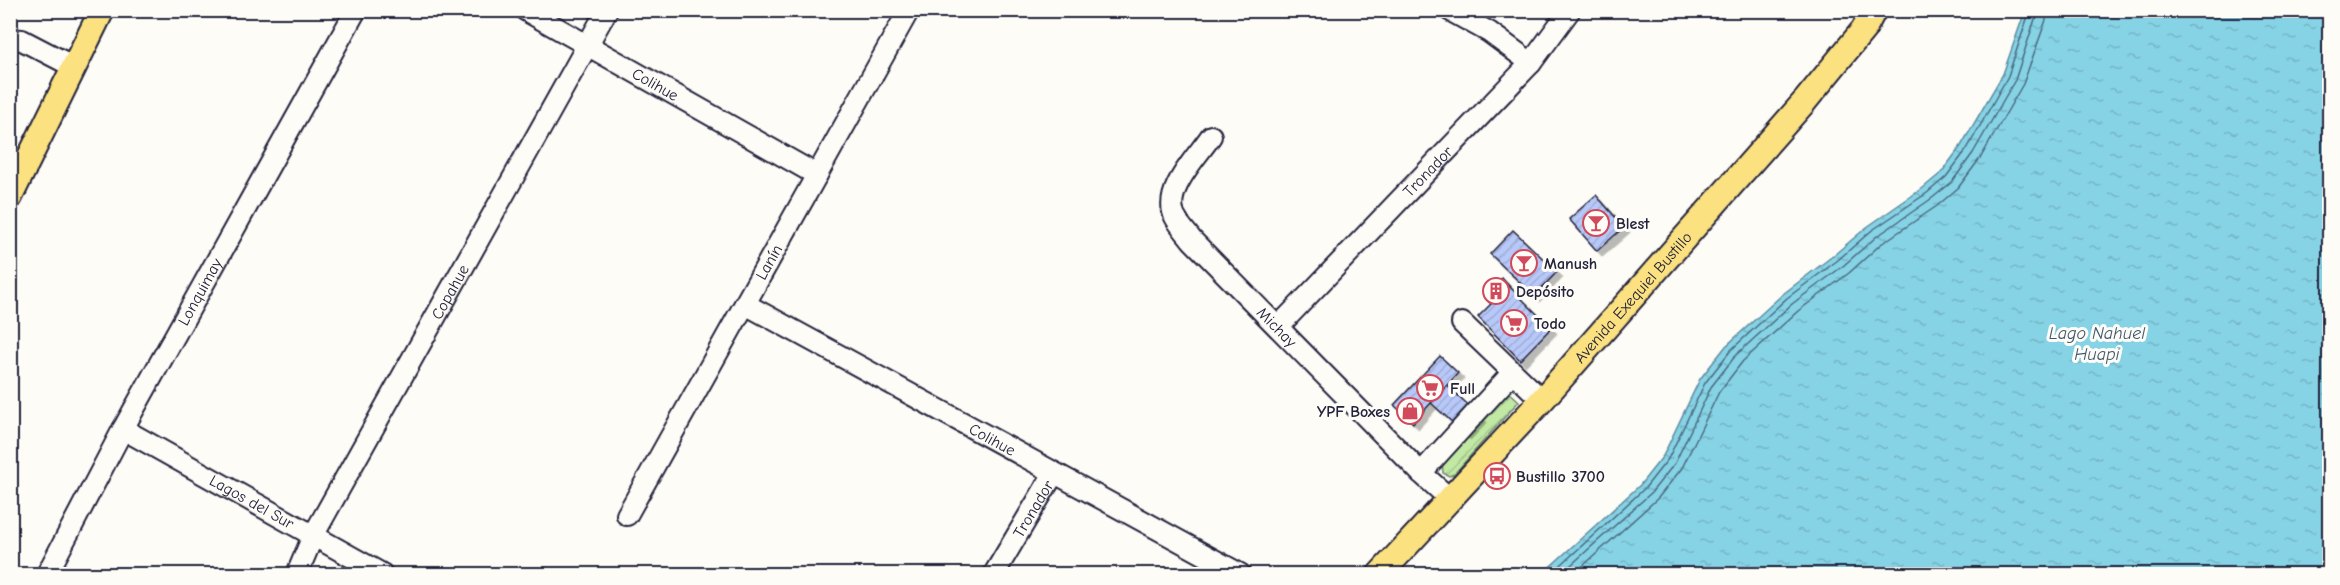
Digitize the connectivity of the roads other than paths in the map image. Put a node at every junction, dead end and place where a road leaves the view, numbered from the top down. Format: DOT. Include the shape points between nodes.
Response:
graph roads {
  1 [pos="102,10"];
  2 [pos="356,10"];
  3 [pos="525,10"];
  4 [pos="607,10"];
  5 [pos="909,10"];
  6 [pos="1449,10"];
  7 [pos="1570,10"];
  8 [pos="1874,10"];
  9 [pos="10,39"];
  10 [pos="587,46"];
  11 [pos="1531,63"];
  12 [pos="74,67"];
  13 [pos="1211,136"];
  14 [pos="817,175"];
  15 [pos="10,197"];
  16 [pos="745,304"];
  17 [pos="1462,322"];
  18 [pos="1278,327"];
  19 [pos="1514,372"];
  20 [pos="1542,400"];
  21 [pos="123,429"];
  22 [pos="1054,473"];
  23 [pos="1421,473"];
  24 [pos="1450,499"];
  25 [pos="627,514"];
  26 [pos="313,536"];
  27 [pos="47,574"];
  28 [pos="297,574"];
  29 [pos="382,574"];
  30 [pos="994,574"];
  31 [pos="1240,574"];
  32 [pos="1380,574"];
  1 -- 12 [label="main road"];
  2 -- 21 [label="street, Lonquimay"];
  3 -- 10 [label="street, Colihue"];
  4 -- 10 [label="street, Copahue"];
  5 -- 14 [label="street, Lanín"];
  6 -- 11 [label="street"];
  7 -- 11 [label="street, Tronador"];
  8 -- 20 [label="main road, Avenida Exequiel Bustillo" via="1864,29 1805,101"];
  9 -- 12 [label="street" via="22,40"];
  10 -- 14 [label="street, Colihue"];
  10 -- 26 [label="street, Copahue"];
  11 -- 18 [label="street, Tronador"];
  12 -- 15 [label="main road"];
  13 -- 18 [label="street, Michay" via="1177,184 1171,200 1175,217 1192,240"];
  14 -- 16 [label="street, Lanín"];
  16 -- 22 [label="street, Colihue"];
  16 -- 25 [label="street, Lanín"];
  17 -- 19 [label="street"];
  18 -- 23 [label="street, Michay"];
  19 -- 20 [label="street"];
  19 -- 23 [label="street"];
  20 -- 24 [label="main road, Avenida Exequiel Bustillo"];
  21 -- 26 [label="street, Lagos del Sur"];
  21 -- 27 [label="street, Lonquimay"];
  22 -- 30 [label="street, Tronador"];
  22 -- 31 [label="street, Colihue"];
  23 -- 24 [label="street, Michay"];
  24 -- 32 [label="main road, Avenida Exequiel Bustillo"];
  26 -- 28 [label="street, Copahue"];
  26 -- 29 [label="street, Lagos del Sur"];
}
